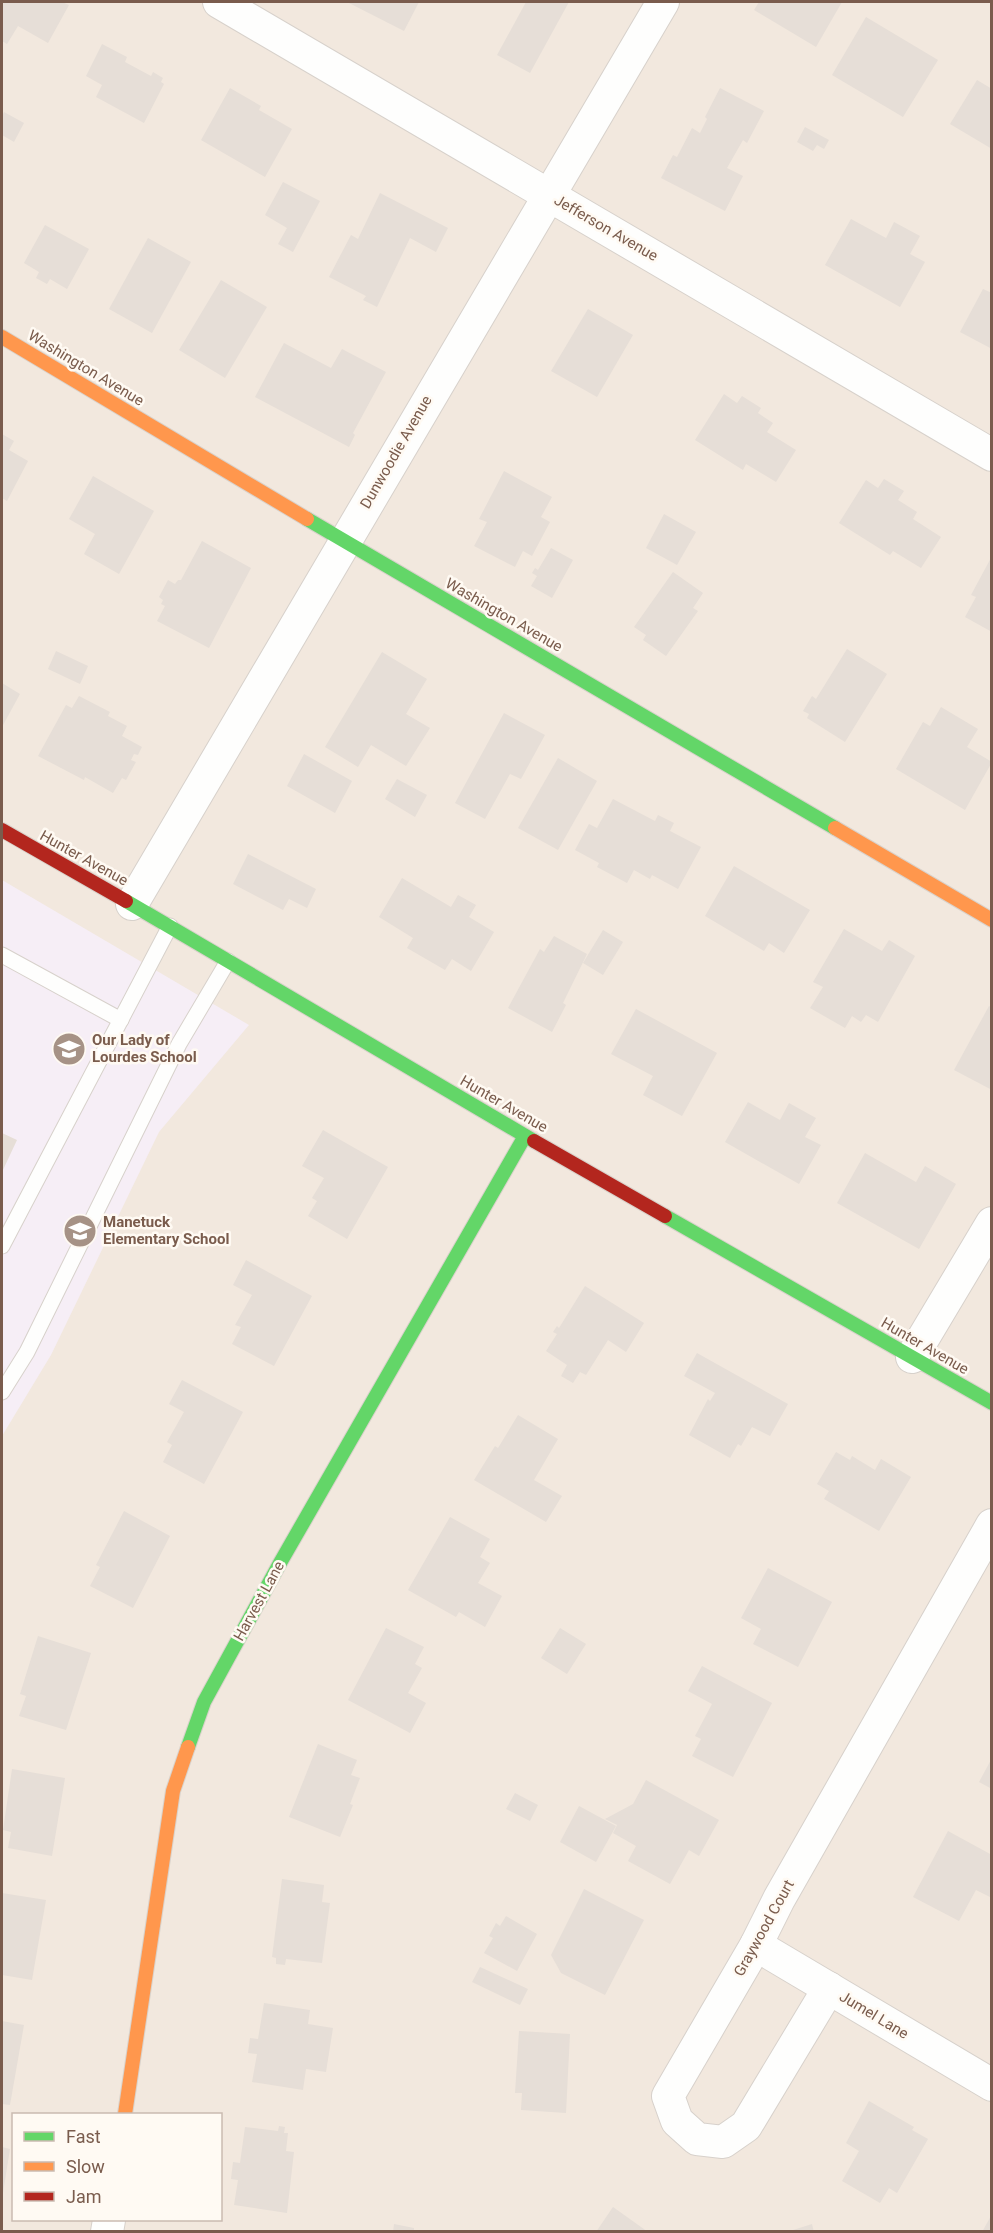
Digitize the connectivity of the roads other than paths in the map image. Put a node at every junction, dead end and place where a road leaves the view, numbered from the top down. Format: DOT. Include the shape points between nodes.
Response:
graph roads {
  1 [pos="219,2"];
  2 [pos="663,2"];
  3 [pos="548,194"];
  4 [pos="2,337"];
  5 [pos="992,455"];
  6 [pos="344,541"];
  7 [pos="2,830"];
  8 [pos="132,904"];
  9 [pos="992,920"];
  10 [pos="170,927"];
  11 [pos="2,955"];
  12 [pos="228,961"];
  13 [pos="121,1020"];
  14 [pos="525,1136"];
  15 [pos="992,1223"];
  16 [pos="2,1246"];
  17 [pos="912,1357"];
  18 [pos="2,1392"];
  19 [pos="992,1403"];
  20 [pos="992,1525"];
  21 [pos="756,1945"];
  22 [pos="829,1988"];
  23 [pos="992,2085"];
  24 [pos="124,2113"];
  1 -- 3 [label="street, Jefferson Avenue"];
  2 -- 3 [label="street, Dunwoodie Avenue"];
  3 -- 5 [label="street, Jefferson Avenue"];
  3 -- 6 [label="street, Dunwoodie Avenue"];
  4 -- 6 [label="street, Washington Avenue"];
  6 -- 8 [label="street, Dunwoodie Avenue"];
  6 -- 9 [label="street, Washington Avenue"];
  7 -- 8 [label="street, Hunter Avenue"];
  8 -- 10 [label="street, Hunter Avenue"];
  10 -- 12 [label="street, Hunter Avenue"];
  10 -- 13 [label="lane"];
  11 -- 13 [label="lane"];
  12 -- 14 [label="street, Hunter Avenue"];
  12 -- 18 [label="lane" via="178,1044 27,1352"];
  13 -- 16 [label="lane"];
  14 -- 17 [label="street, Hunter Avenue"];
  14 -- 24 [label="street, Harvest Lane" via="204,1702 173,1791"];
  15 -- 17 [label="street"];
  17 -- 19 [label="street, Hunter Avenue"];
  20 -- 21 [label="street, Graywood Court"];
  21 -- 22 [label="street, Jumel Lane"];
  21 -- 22 [label="street, Graywood Court" via="668,2096 677,2121 697,2139 723,2142 746,2126"];
  22 -- 23 [label="street, Jumel Lane"];
}
